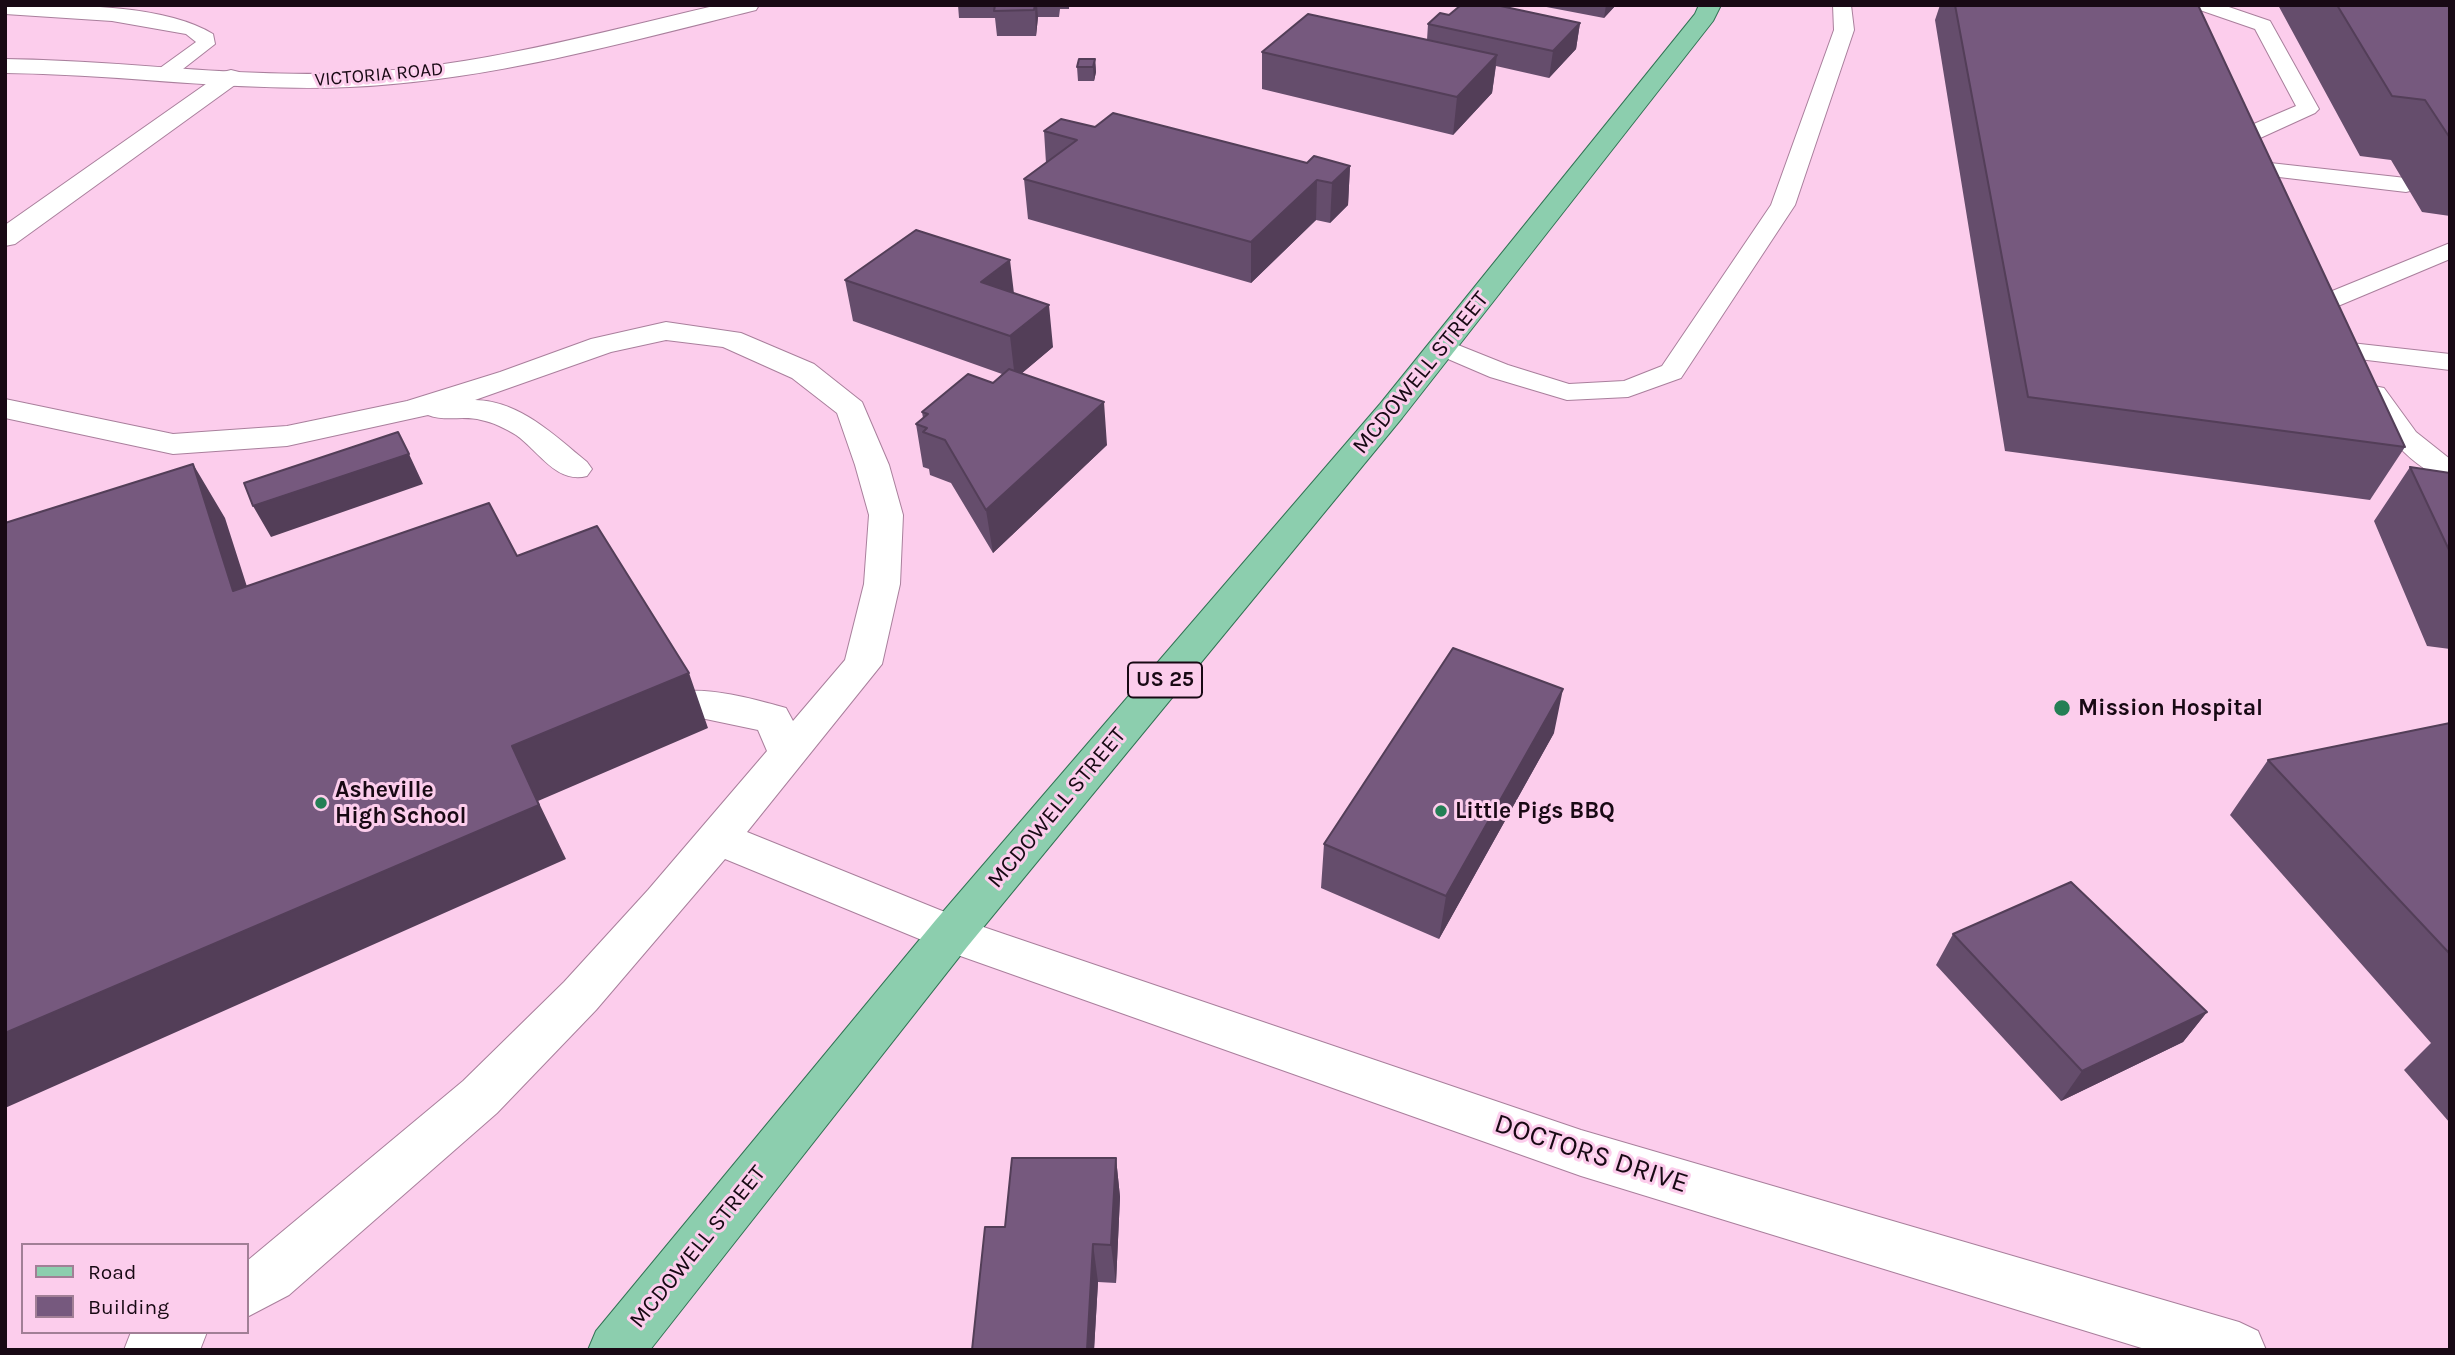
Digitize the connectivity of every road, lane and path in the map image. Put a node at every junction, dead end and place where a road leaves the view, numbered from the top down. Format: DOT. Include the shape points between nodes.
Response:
graph roads {
  1 [pos="748,5"];
  2 [pos="1710,5"];
  3 [pos="1842,5"];
  4 [pos="5,8"];
  5 [pos="2201,12"];
  6 [pos="5,66"];
  7 [pos="167,72"];
  8 [pos="231,77"];
  9 [pos="2239,109"];
  10 [pos="2250,134"];
  11 [pos="2270,170"];
  12 [pos="2406,185"];
  13 [pos="2286,199"];
  14 [pos="5,238"];
  15 [pos="2450,250"];
  16 [pos="2318,275"];
  17 [pos="2329,301"];
  18 [pos="1443,347"];
  19 [pos="2351,351"];
  20 [pos="2450,362"];
  21 [pos="5,408"];
  22 [pos="414,409"];
  23 [pos="287,436"];
  24 [pos="575,469"];
  25 [pos="2450,471"];
  26 [pos="184,473"];
  27 [pos="691,703"];
  28 [pos="789,754"];
  29 [pos="718,838"];
  30 [pos="951,934"];
  31 [pos="248,1290"];
  32 [pos="177,1334"];
  33 [pos="151,1350"];
  34 [pos="615,1350"];
  35 [pos="2239,1350"];
  1 -- 8 [label="street, VICTORIA ROAD" via="415,75 284,82"];
  2 -- 18 [label="main road, MCDOWELL STREET / US 25"];
  3 -- 18 [label="lane" via="1844,30 1783,205 1672,372 1628,389 1567,392"];
  4 -- 7 [label="lane" via="145,19 201,32 205,44"];
  5 -- 10 [label="lane" via="2263,25 2308,109"];
  6 -- 7 [label="street, VICTORIA ROAD"];
  7 -- 8 [label="street, VICTORIA ROAD"];
  8 -- 14 [label="street"];
  9 -- 10 [label="lane"];
  10 -- 11 [label="lane"];
  11 -- 12 [label="lane"];
  11 -- 13 [label="lane"];
  15 -- 17 [label="lane"];
  16 -- 17 [label="lane"];
  17 -- 19 [label="lane"];
  18 -- 30 [label="main road, MCDOWELL STREET / US 25"];
  19 -- 20 [label="lane"];
  19 -- 25 [label="lane" via="2396,429 2432,462"];
  21 -- 23 [label="street" via="173,444"];
  22 -- 23 [label="street"];
  22 -- 24 [label="street" via="486,410 527,428"];
  22 -- 28 [label="street" via="602,345 666,331 730,339 803,371 851,409 886,515 882,584 863,664"];
  23 -- 26 [label="street"];
  27 -- 28 [label="street" via="772,718"];
  28 -- 29 [label="street"];
  29 -- 30 [label="street, DOCTORS DRIVE"];
  29 -- 31 [label="street" via="580,996 480,1097 270,1277"];
  30 -- 34 [label="main road, MCDOWELL STREET / US 25"];
  30 -- 35 [label="street, DOCTORS DRIVE" via="1581,1153"];
  32 -- 33 [label="street"];
}
